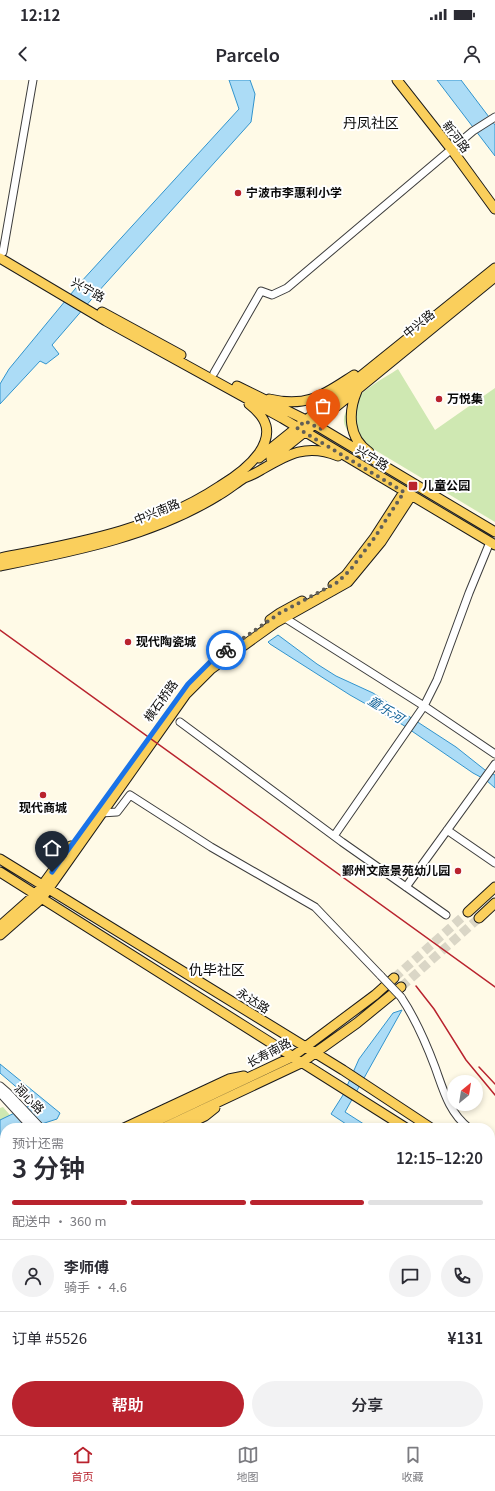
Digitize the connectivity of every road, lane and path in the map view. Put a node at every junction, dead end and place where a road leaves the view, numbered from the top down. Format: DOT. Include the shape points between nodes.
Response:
graph roads {
  1 [pos="34,80"];
  2 [pos="397,80"];
  3 [pos="495,117"];
  4 [pos="452,150"];
  5 [pos="495,209"];
  6 [pos="1,254"];
  7 [pos="495,268"];
  8 [pos="495,277"];
  9 [pos="107,318"];
  10 [pos="214,373"];
  11 [pos="366,373"];
  12 [pos="358,389"];
  13 [pos="237,393"];
  14 [pos="251,393"];
  15 [pos="310,400"];
  16 [pos="309,422"];
  17 [pos="300,430"];
  18 [pos="267,431"];
  19 [pos="242,476"];
  20 [pos="403,477"];
  21 [pos="404,492"];
  22 [pos="154,524"];
  23 [pos="495,532"];
  24 [pos="493,543"];
  25 [pos="0,558"];
  26 [pos="0,566"];
  27 [pos="285,618"];
  28 [pos="424,706"];
  29 [pos="180,722"];
  30 [pos="495,754"];
  31 [pos="494,765"];
  32 [pos="101,813"];
  33 [pos="447,830"];
  34 [pos="334,836"];
  35 [pos="0,859"];
  36 [pos="495,863"];
  37 [pos="0,872"];
  38 [pos="46,886"];
  39 [pos="406,887"];
  40 [pos="495,887"];
  41 [pos="39,896"];
  42 [pos="495,903"];
  43 [pos="468,912"];
  44 [pos="446,915"];
  45 [pos="479,918"];
  46 [pos="0,926"];
  47 [pos="0,935"];
  48 [pos="394,978"];
  49 [pos="401,987"];
  50 [pos="305,1047"];
  51 [pos="315,1053"];
  52 [pos="292,1057"];
  53 [pos="301,1063"];
  54 [pos="253,1075"];
  55 [pos="0,1086"];
  56 [pos="0,1093"];
  57 [pos="227,1098"];
  58 [pos="27,1123"];
  59 [pos="36,1123"];
  60 [pos="135,1123"];
  61 [pos="151,1123"];
  62 [pos="174,1123"];
  63 [pos="190,1123"];
  64 [pos="398,1123"];
  65 [pos="424,1123"];
  66 [pos="462,1123"];
  1 -- 6 [label="street"];
  2 -- 4 [label="main road, 新河路"];
  3 -- 4 [label="street"];
  4 -- 5 [label="main road, 新河路"];
  4 -- 10 [label="street" via="288,288 272,295 260,291"];
  6 -- 9 [label="main road, 兴宁路"];
  7 -- 11 [label="main road, 中兴路"];
  8 -- 12 [label="main road, 中兴路"];
  9 -- 10 [label="main road, 兴宁路"];
  9 -- 13 [label="main road, 兴宁路"];
  10 -- 14 [label="main road, 兴宁路"];
  11 -- 15 [label="main road, 中兴路" via="355,374"];
  11 -- 16 [label="main road, 中兴路"];
  12 -- 16 [label="main road, 中兴路"];
  12 -- 20 [label="main road, 中兴路" via="350,412 358,442"];
  13 -- 17 [label="main road, 兴宁路"];
  13 -- 18 [label="main road, 兴宁路" via="263,417"];
  14 -- 15 [label="main road, 兴宁路" via="279,401"];
  14 -- 16 [label="main road, 兴宁路"];
  16 -- 17 [label="main road, 中兴路"];
  16 -- 20 [label="main road, 兴宁路"];
  17 -- 19 [label="main road, 中兴路"];
  17 -- 21 [label="main road, 兴宁路"];
  18 -- 19 [label="main road, 中兴南路" via="263,447"];
  19 -- 21 [label="main road, 中兴南路" via="292,453 329,452"];
  19 -- 22 [label="main road, 中兴南路" via="219,495 192,511"];
  20 -- 23 [label="main road, 兴宁路"];
  21 -- 24 [label="main road, 兴宁路"];
  21 -- 27 [label="main road, 横石桥路" via="381,542 352,578"];
  21 -- 38 [label="main road, 横石桥路" via="375,537 338,582 280,613 214,659 188,684"];
  22 -- 25 [label="main road, 中兴南路"];
  22 -- 26 [label="main road, 中兴南路" via="118,539"];
  24 -- 28 [label="street" via="469,593 437,680"];
  27 -- 28 [label="street"];
  27 -- 32 [label="main road, 横石桥路" via="222,660 195,683"];
  28 -- 30 [label="street"];
  28 -- 34 [label="street"];
  29 -- 34 [label="street"];
  31 -- 33 [label="street"];
  32 -- 38 [label="main road, 横石桥路"];
  32 -- 66 [label="street, bridge" via="118,812 130,795 211,847 315,907 401,997 435,1066 445,1098"];
  33 -- 36 [label="street"];
  33 -- 39 [label="street"];
  34 -- 39 [label="street"];
  35 -- 38 [label="main road, 永达路"];
  37 -- 41 [label="main road"];
  38 -- 41 [label="main road, 横石桥路"];
  38 -- 50 [label="main road, 永达路"];
  39 -- 44 [label="street"];
  40 -- 43 [label="main road"];
  41 -- 46 [label="main road, 横石桥路"];
  41 -- 47 [label="main road, 横石桥路"];
  41 -- 52 [label="main road"];
  42 -- 45 [label="main road"];
  48 -- 50 [label="main road, 长寿南路"];
  49 -- 51 [label="main road, 长寿南路" via="358,1023"];
  50 -- 51 [label="main road, 永达路"];
  50 -- 52 [label="main road, 长寿南路"];
  51 -- 53 [label="main road, 长寿南路"];
  51 -- 65 [label="main road, 永达路"];
  52 -- 53 [label="main road"];
  52 -- 54 [label="main road, 长寿南路"];
  53 -- 57 [label="main road, 长寿南路"];
  53 -- 64 [label="main road"];
  54 -- 60 [label="main road" via="229,1079"];
  54 -- 61 [label="main road, 长寿南路"];
  55 -- 59 [label="street, 润心路"];
  56 -- 58 [label="street, 润心路"];
  57 -- 62 [label="main road, 长寿南路"];
  57 -- 63 [label="main road" via="205,1116"];
}
